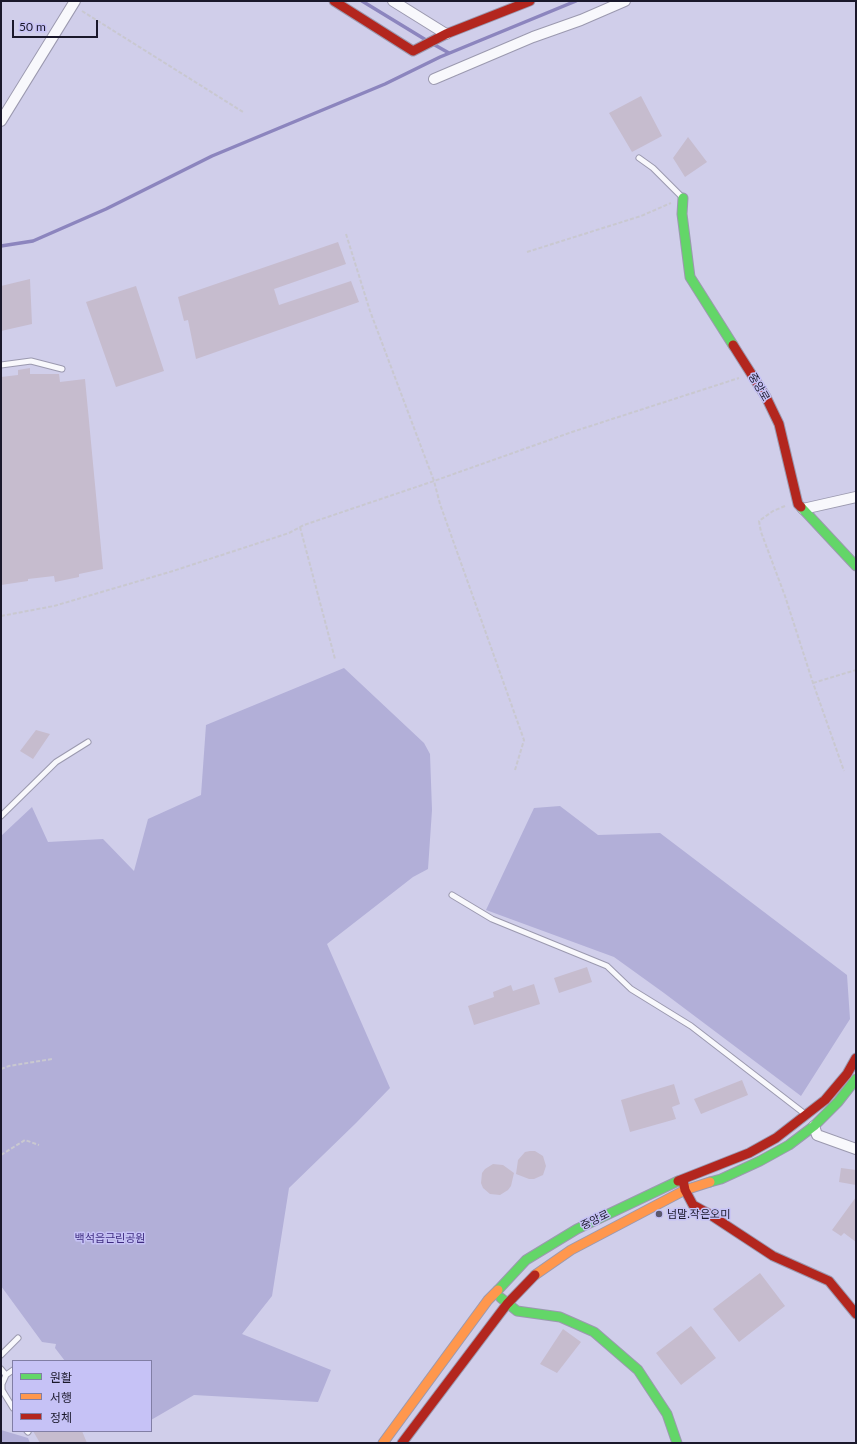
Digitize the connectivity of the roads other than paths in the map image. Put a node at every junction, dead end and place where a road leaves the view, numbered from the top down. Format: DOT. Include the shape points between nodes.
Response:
graph roads {
  1 [pos="334,1"];
  2 [pos="393,1"];
  3 [pos="530,1"];
  4 [pos="625,1"];
  5 [pos="70,2"];
  6 [pos="444,35"];
  7 [pos="434,79"];
  8 [pos="1,121"];
  9 [pos="639,158"];
  10 [pos="683,198"];
  11 [pos="1,365"];
  12 [pos="62,368"];
  13 [pos="856,497"];
  14 [pos="801,507"];
  15 [pos="856,566"];
  16 [pos="88,742"];
  17 [pos="1,816"];
  18 [pos="452,895"];
  19 [pos="856,1058"];
  20 [pos="856,1079"];
  21 [pos="806,1115"];
  22 [pos="814,1126"];
  23 [pos="856,1149"];
  24 [pos="683,1179"];
  25 [pos="685,1190"];
  26 [pos="495,1293"];
  27 [pos="507,1304"];
  28 [pos="856,1314"];
  29 [pos="18,1338"];
  30 [pos="1,1355"];
  31 [pos="1,1369"];
  32 [pos="12,1371"];
  33 [pos="6,1375"];
  34 [pos="12,1406"];
  35 [pos="383,1443"];
  36 [pos="402,1443"];
  37 [pos="677,1443"];
  1 -- 6 [label="main road" via="413,50"];
  2 -- 6 [label="street"];
  3 -- 6 [label="main road"];
  4 -- 7 [label="street"];
  5 -- 8 [label="street"];
  9 -- 10 [label="lane" via="653,168"];
  10 -- 14 [label="main road, 중앙로" via="682,214 690,277 766,397 779,424"];
  11 -- 12 [label="lane" via="31,361"];
  13 -- 14 [label="street"];
  14 -- 15 [label="main road, 중앙로"];
  16 -- 17 [label="lane" via="56,762"];
  18 -- 21 [label="lane" via="492,919 607,966 631,988 692,1026"];
  19 -- 21 [label="main road, 중앙로" via="826,1100"];
  20 -- 22 [label="main road, 중앙로"];
  21 -- 22 [label="lane"];
  21 -- 24 [label="main road, 중앙로" via="776,1138 749,1153"];
  22 -- 23 [label="street" via="817,1135"];
  22 -- 25 [label="main road, 중앙로" via="789,1145 760,1161 721,1179"];
  24 -- 25 [label="main road"];
  24 -- 26 [label="main road, 중앙로" via="577,1229 526,1260"];
  25 -- 27 [label="main road, 중앙로" via="571,1250 538,1272"];
  25 -- 28 [label="main road" via="693,1205 773,1256 829,1281"];
  26 -- 27 [label="main road"];
  26 -- 35 [label="main road, 중앙로"];
  27 -- 36 [label="main road, 중앙로"];
  27 -- 37 [label="main road" via="517,1311 560,1317 594,1332 638,1370 667,1414"];
  29 -- 30 [label="lane"];
  31 -- 33 [label="lane"];
  32 -- 33 [label="lane"];
  33 -- 34 [label="lane" via="2,1390"];
}
